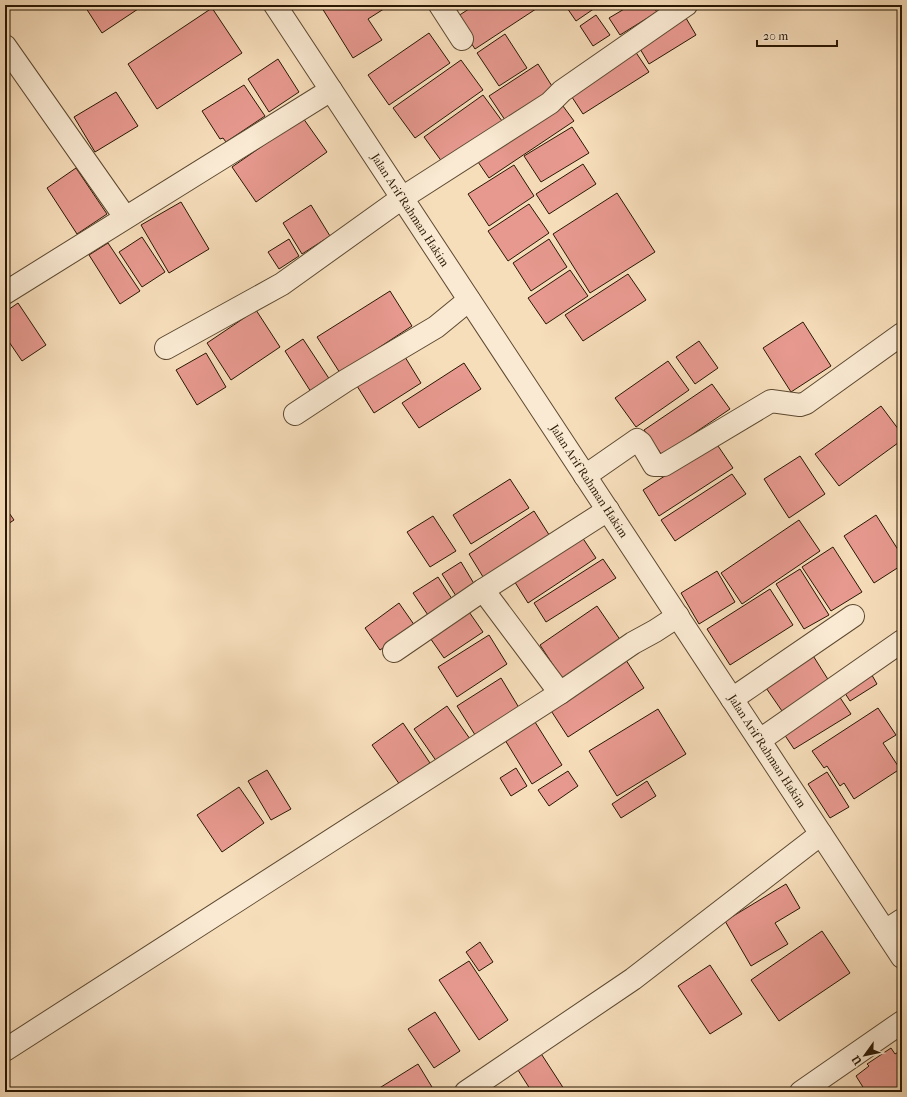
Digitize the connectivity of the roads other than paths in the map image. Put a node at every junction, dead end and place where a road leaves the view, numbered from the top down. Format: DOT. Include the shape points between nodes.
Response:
graph roads {
  1 [pos="275,5"];
  2 [pos="440,5"];
  3 [pos="686,5"];
  4 [pos="462,39"];
  5 [pos="5,46"];
  6 [pos="331,90"];
  7 [pos="402,198"];
  8 [pos="125,217"];
  9 [pos="9,284"];
  10 [pos="469,300"];
  11 [pos="902,334"];
  12 [pos="166,348"];
  13 [pos="294,414"];
  14 [pos="585,476"];
  15 [pos="608,510"];
  16 [pos="483,590"];
  17 [pos="678,616"];
  18 [pos="853,616"];
  19 [pos="902,641"];
  20 [pos="394,650"];
  21 [pos="560,693"];
  22 [pos="732,699"];
  23 [pos="760,740"];
  24 [pos="821,834"];
  25 [pos="893,925"];
  26 [pos="902,957"];
  27 [pos="902,1022"];
  28 [pos="5,1050"];
  29 [pos="466,1092"];
  30 [pos="801,1092"];
  1 -- 6 [label="street, Jalan Arif Rahman Hakim"];
  2 -- 4 [label="street"];
  3 -- 7 [label="street" via="562,91 550,103"];
  5 -- 8 [label="street"];
  6 -- 7 [label="street, Jalan Arif Rahman Hakim"];
  6 -- 8 [label="street"];
  7 -- 10 [label="street, Jalan Arif Rahman Hakim"];
  7 -- 12 [label="street" via="282,284"];
  8 -- 9 [label="street"];
  10 -- 13 [label="street" via="436,327"];
  10 -- 14 [label="street, Jalan Arif Rahman Hakim"];
  11 -- 14 [label="street" via="806,403 800,405 771,401 664,465 654,465 638,440"];
  14 -- 15 [label="street, Jalan Arif Rahman Hakim"];
  15 -- 16 [label="street"];
  15 -- 17 [label="street, Jalan Arif Rahman Hakim"];
  16 -- 20 [label="street"];
  16 -- 21 [label="street"];
  17 -- 21 [label="street"];
  17 -- 22 [label="street, Jalan Arif Rahman Hakim"];
  18 -- 22 [label="street"];
  19 -- 23 [label="street"];
  21 -- 28 [label="street"];
  22 -- 23 [label="street, Jalan Arif Rahman Hakim"];
  23 -- 24 [label="street, Jalan Arif Rahman Hakim"];
  24 -- 25 [label="street, Jalan Arif Rahman Hakim"];
  24 -- 29 [label="street" via="633,978"];
  25 -- 26 [label="street, Jalan Arif Rahman Hakim"];
  27 -- 30 [label="street"];
}
